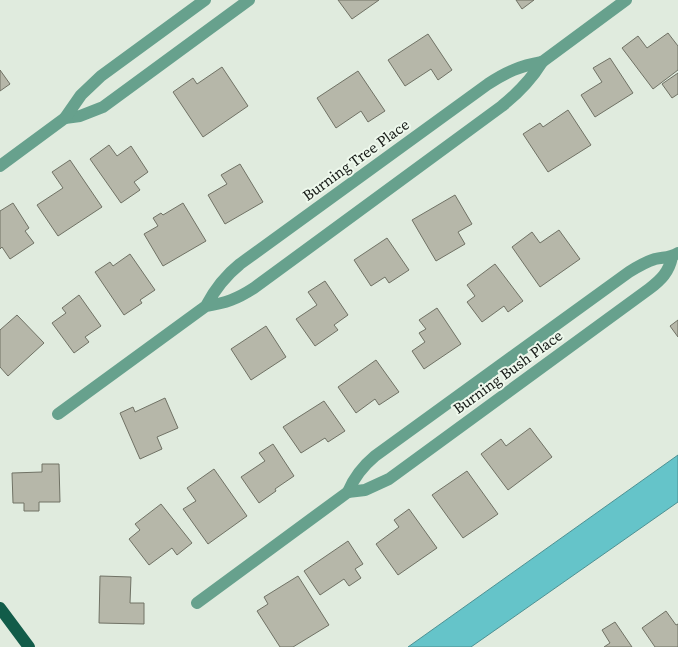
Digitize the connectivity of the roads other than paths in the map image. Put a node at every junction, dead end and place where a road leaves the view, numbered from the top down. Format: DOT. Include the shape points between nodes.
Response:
graph roads {
  1 [pos="205,0"];
  2 [pos="250,0"];
  3 [pos="626,0"];
  4 [pos="542,62"];
  5 [pos="65,118"];
  6 [pos="0,166"];
  7 [pos="675,255"];
  8 [pos="206,306"];
  9 [pos="58,414"];
  10 [pos="348,492"];
  11 [pos="197,603"];
  12 [pos="0,608"];
  13 [pos="29,647"];
  1 -- 5 [label="street" via="96,80"];
  2 -- 5 [label="street" via="103,107"];
  3 -- 4 [label="street, Burning Tree Place"];
  4 -- 8 [label="street, Burning Tree Place" via="525,86 502,106 254,288 234,300"];
  4 -- 8 [label="street, Burning Tree Place" via="515,68 488,84 240,264 228,273"];
  5 -- 6 [label="street"];
  7 -- 10 [label="street, Burning Bush Place" via="644,263 629,272 391,444 361,469"];
  7 -- 10 [label="street, Burning Bush Place" via="668,271 657,283 389,479 365,490"];
  8 -- 9 [label="street, Burning Tree Place"];
  10 -- 11 [label="street, Burning Bush Place"];
  12 -- 13 [label="main road"];
}
